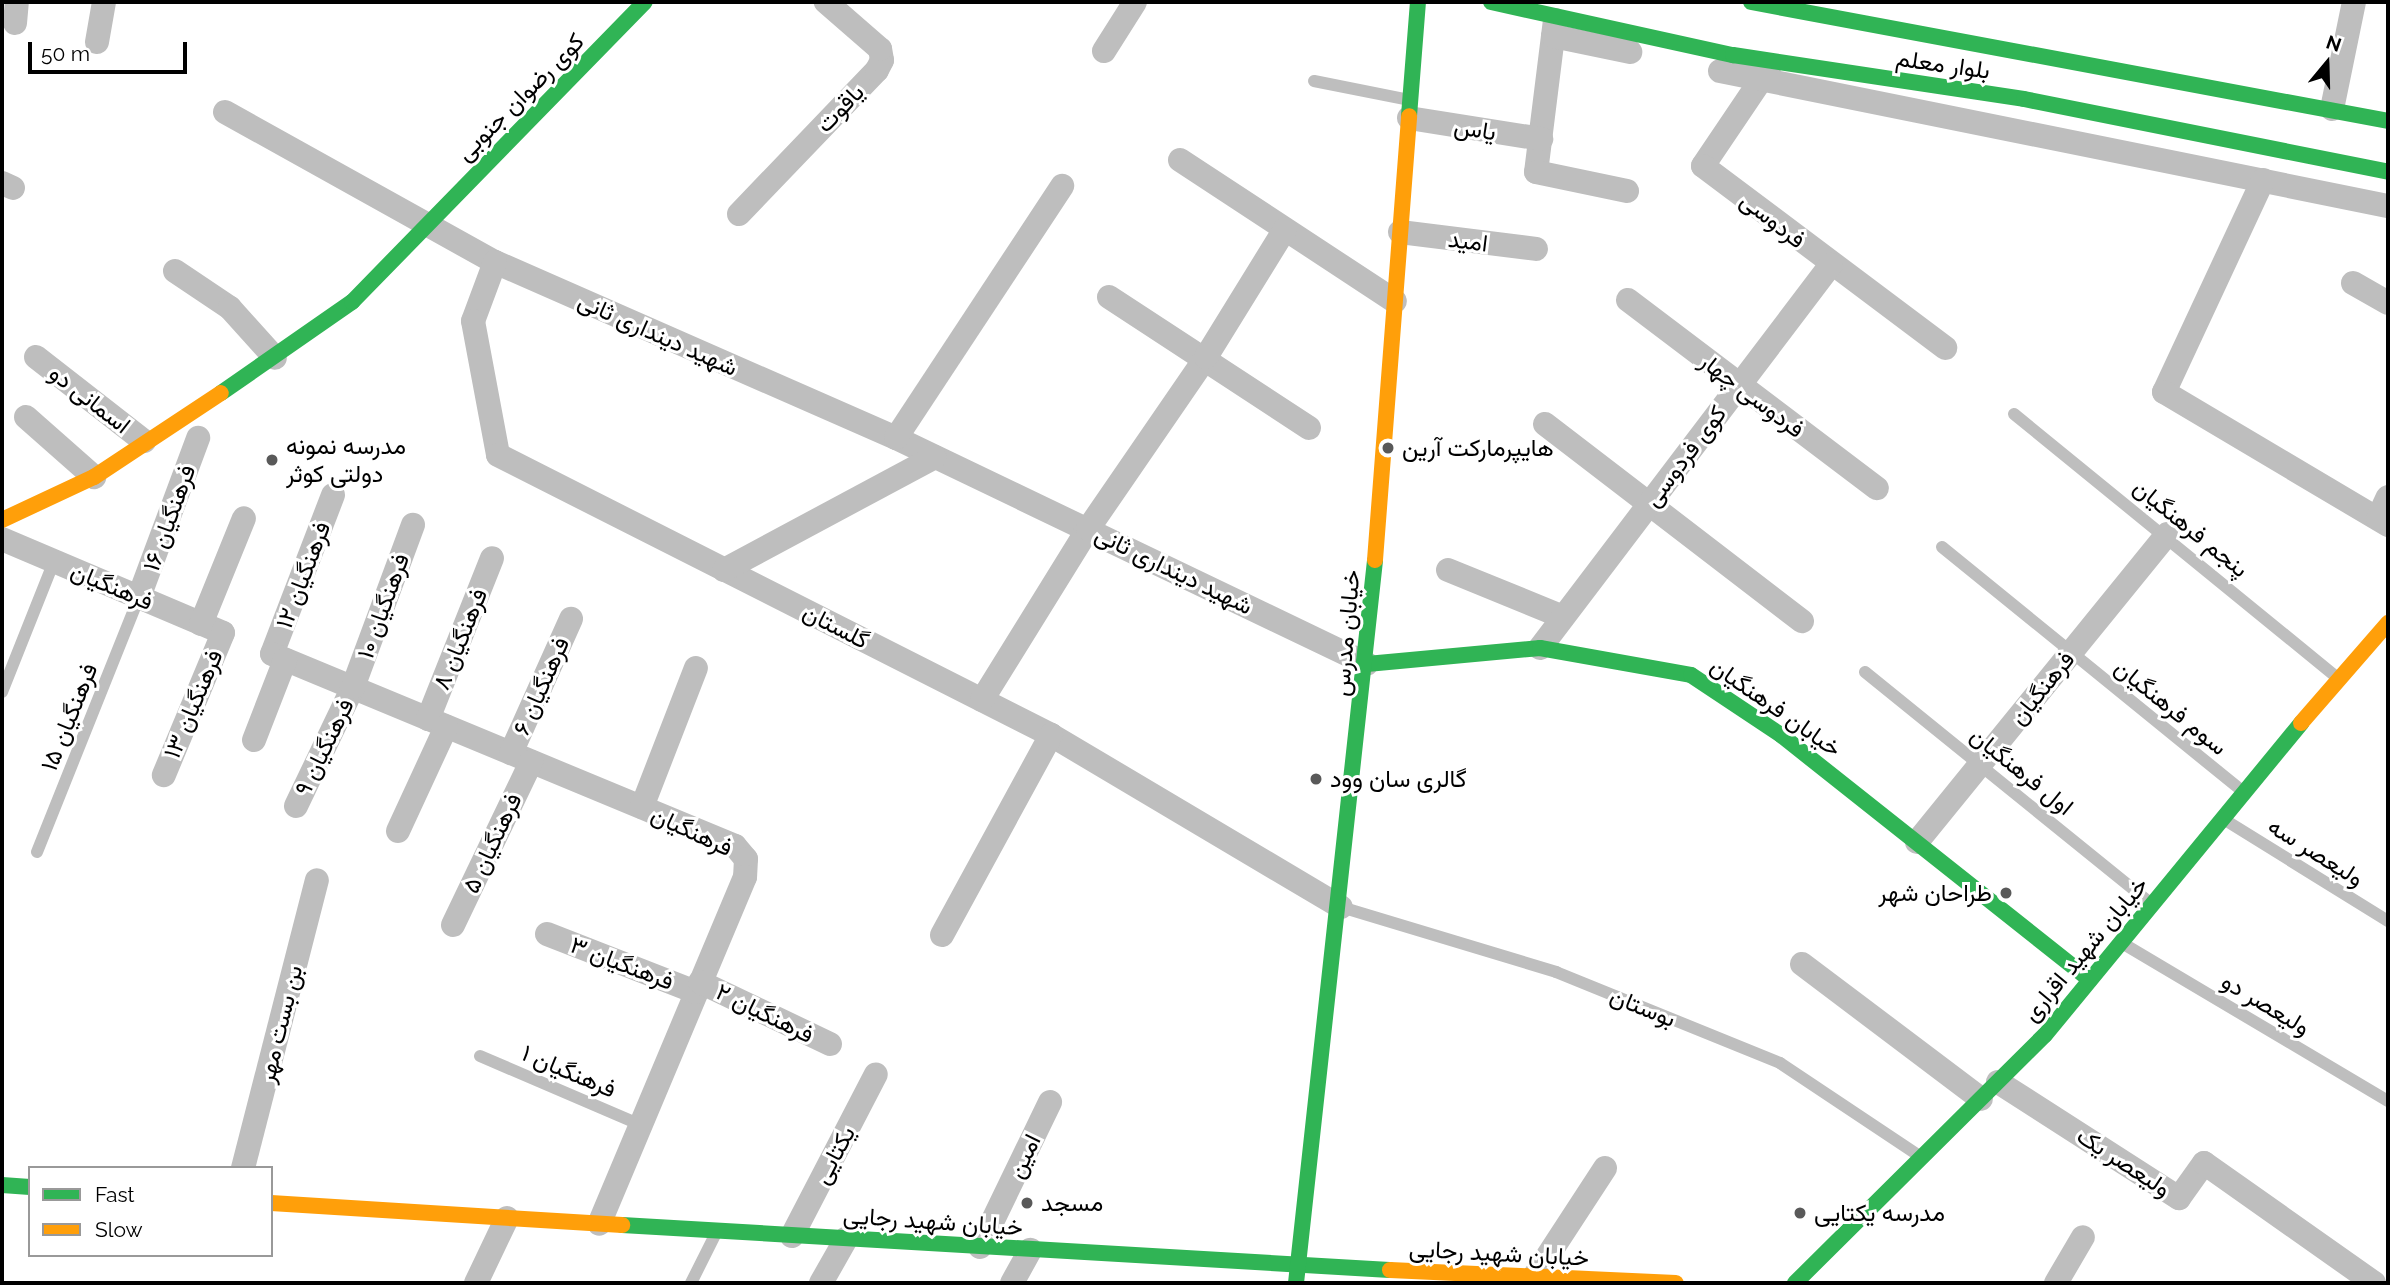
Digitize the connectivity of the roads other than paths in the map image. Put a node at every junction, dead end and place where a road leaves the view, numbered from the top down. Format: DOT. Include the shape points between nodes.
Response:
graph roads {
  1 [pos="104,2"];
  2 [pos="645,2"];
  3 [pos="826,2"];
  4 [pos="1135,2"];
  5 [pos="1418,2"];
  6 [pos="1490,2"];
  7 [pos="1751,2"];
  8 [pos="2354,2"];
  9 [pos="1554,26"];
  10 [pos="97,42"];
  11 [pos="1104,51"];
  12 [pos="1768,71"];
  13 [pos="1314,81"];
  14 [pos="1410,109"];
  15 [pos="2332,109"];
  16 [pos="225,112"];
  17 [pos="2388,121"];
  18 [pos="1541,139"];
  19 [pos="1180,160"];
  20 [pos="2388,172"];
  21 [pos="2263,180"];
  22 [pos="1062,186"];
  23 [pos="1627,191"];
  24 [pos="2388,206"];
  25 [pos="739,214"];
  26 [pos="426,221"];
  27 [pos="1285,229"];
  28 [pos="1400,232"];
  29 [pos="1536,249"];
  30 [pos="495,262"];
  31 [pos="1831,265"];
  32 [pos="175,271"];
  33 [pos="2353,283"];
  34 [pos="1109,297"];
  35 [pos="1628,300"];
  36 [pos="1395,301"];
  37 [pos="2388,303"];
  38 [pos="1945,348"];
  39 [pos="36,357"];
  40 [pos="1206,357"];
  41 [pos="275,358"];
  42 [pos="1739,386"];
  43 [pos="2014,414"];
  44 [pos="26,417"];
  45 [pos="1545,424"];
  46 [pos="1309,428"];
  47 [pos="198,438"];
  48 [pos="896,438"];
  49 [pos="144,441"];
  50 [pos="935,457"];
  51 [pos="94,477"];
  52 [pos="1877,488"];
  53 [pos="333,495"];
  54 [pos="1648,506"];
  55 [pos="2385,513"];
  56 [pos="244,518"];
  57 [pos="2,520"];
  58 [pos="412,525"];
  59 [pos="1088,529"];
  60 [pos="2166,534"];
  61 [pos="2,539"];
  62 [pos="1942,547"];
  63 [pos="492,558"];
  64 [pos="54,562"];
  65 [pos="724,570"];
  66 [pos="1448,570"];
  67 [pos="139,597"];
  68 [pos="1563,617"];
  69 [pos="571,619"];
  70 [pos="1802,621"];
  71 [pos="2388,623"];
  72 [pos="212,628"];
  73 [pos="1540,648"];
  74 [pos="2071,653"];
  75 [pos="279,657"];
  76 [pos="1367,664"];
  77 [pos="696,667"];
  78 [pos="1865,672"];
  79 [pos="2339,678"];
  80 [pos="353,687"];
  81 [pos="2,692"];
  82 [pos="982,700"];
  83 [pos="437,723"];
  84 [pos="1051,735"];
  85 [pos="254,740"];
  86 [pos="521,757"];
  87 [pos="1980,764"];
  88 [pos="164,775"];
  89 [pos="2243,792"];
  90 [pos="296,806"];
  91 [pos="642,807"];
  92 [pos="2222,819"];
  93 [pos="398,831"];
  94 [pos="1917,842"];
  95 [pos="37,852"];
  96 [pos="317,880"];
  97 [pos="2152,905"];
  98 [pos="1341,907"];
  99 [pos="2388,921"];
  100 [pos="453,925"];
  101 [pos="547,934"];
  102 [pos="942,935"];
  103 [pos="2123,943"];
  104 [pos="1802,964"];
  105 [pos="2090,980"];
  106 [pos="698,987"];
  107 [pos="830,1044"];
  108 [pos="480,1056"];
  109 [pos="876,1073"];
  110 [pos="1998,1082"];
  111 [pos="1981,1099"];
  112 [pos="2388,1101"];
  113 [pos="1050,1102"];
  114 [pos="640,1125"];
  115 [pos="1922,1158"];
  116 [pos="244,1166"];
  117 [pos="1605,1168"];
  118 [pos="2,1185"];
  119 [pos="28,1187"];
  120 [pos="273,1203"];
  121 [pos="507,1218"];
  122 [pos="599,1224"];
  123 [pos="717,1231"];
  124 [pos="792,1236"];
  125 [pos="2083,1237"];
  126 [pos="846,1239"];
  127 [pos="980,1247"];
  128 [pos="1030,1250"];
  129 [pos="1299,1266"];
  130 [pos="1534,1277"];
  131 [pos="476,1283"];
  132 [pos="691,1283"];
  133 [pos="821,1283"];
  134 [pos="1012,1283"];
  135 [pos="1296,1283"];
  136 [pos="1676,1283"];
  137 [pos="1795,1283"];
  138 [pos="2056,1283"];
  139 [pos="2374,1283"];
  1 -- 10 [label="street"];
  2 -- 26 [label="street, کوی رضوان جنوبی" via="528,125"];
  3 -- 25 [label="street, یاقوت" via="880,48 882,60"];
  4 -- 11 [label="street"];
  5 -- 14 [label="street, خیابان مدرس"];
  6 -- 9 [label="street"];
  7 -- 15 [label="street, بلوار معلم"];
  8 -- 15 [label="street"];
  9 -- 12 [label="street"];
  9 -- 18 [label="street"];
  12 -- 20 [label="street, بلوار معلم" via="2024,99"];
  12 -- 21 [label="street"];
  12 -- 31 [label="street, فردوسی" via="1703,166"];
  13 -- 14 [label="lane"];
  14 -- 18 [label="street, یاس"];
  14 -- 28 [label="street, خیابان مدرس"];
  15 -- 17 [label="street, بلوار معلم"];
  16 -- 26 [label="street, شهید دینداری ثانی"];
  18 -- 23 [label="street" via="1537,174"];
  19 -- 27 [label="street"];
  21 -- 24 [label="street"];
  21 -- 55 [label="street" via="2164,392"];
  22 -- 48 [label="street"];
  26 -- 30 [label="street, شهید دینداری ثانی"];
  26 -- 41 [label="street" via="352,302"];
  27 -- 36 [label="street"];
  27 -- 40 [label="street"];
  28 -- 29 [label="street, امید"];
  28 -- 36 [label="street, خیابان مدرس"];
  30 -- 48 [label="street, شهید دینداری ثانی"];
  30 -- 65 [label="street, گلستان" via="473,321 498,455"];
  31 -- 38 [label="street, فردوسی"];
  31 -- 42 [label="street, کوی فردوسی"];
  32 -- 41 [label="street" via="230,308"];
  33 -- 37 [label="street"];
  34 -- 40 [label="street"];
  35 -- 42 [label="street, فردوسی چهار"];
  36 -- 76 [label="street, خیابان مدرس"];
  39 -- 49 [label="street, اسمانی دو"];
  40 -- 46 [label="street"];
  40 -- 59 [label="street"];
  41 -- 49 [label="street"];
  42 -- 52 [label="street, فردوسی چهار"];
  42 -- 54 [label="street, کوی فردوسی"];
  43 -- 60 [label="lane, پنجم فرهنگیان"];
  44 -- 51 [label="street"];
  45 -- 54 [label="street"];
  47 -- 67 [label="street, فرهنگیان ۱۶"];
  48 -- 50 [label="street, شهید دینداری ثانی"];
  49 -- 51 [label="street"];
  50 -- 59 [label="street, شهید دینداری ثانی"];
  50 -- 65 [label="street"];
  51 -- 57 [label="street"];
  53 -- 75 [label="street, فرهنگیان ۱۲"];
  54 -- 68 [label="street, کوی فردوسی"];
  54 -- 70 [label="street"];
  56 -- 72 [label="street, فرهنگیان ۱۳"];
  58 -- 80 [label="street, فرهنگیان ۱۰"];
  59 -- 76 [label="street, شهید دینداری ثانی"];
  59 -- 82 [label="street"];
  60 -- 74 [label="street, فرهنگیان"];
  60 -- 79 [label="lane, پنجم فرهنگیان"];
  61 -- 64 [label="street, فرهنگیان"];
  62 -- 74 [label="lane, سوم فرهنگیان"];
  63 -- 83 [label="street, فرهنگیان ۸"];
  64 -- 67 [label="street, فرهنگیان"];
  64 -- 81 [label="lane"];
  65 -- 82 [label="street, گلستان"];
  66 -- 68 [label="street"];
  67 -- 72 [label="street, فرهنگیان"];
  67 -- 95 [label="lane, فرهنگیان ۱۵"];
  68 -- 73 [label="street, کوی فردوسی"];
  69 -- 86 [label="street, فرهنگیان ۶"];
  71 -- 79 [label="street, خیابان شهید اقراری"];
  72 -- 88 [label="street, فرهنگیان ۱۳"];
  73 -- 76 [label="street, خیابان فرهنگیان"];
  73 -- 94 [label="street, خیابان فرهنگیان" via="1691,676 1781,735"];
  74 -- 87 [label="street, فرهنگیان"];
  74 -- 89 [label="lane, سوم فرهنگیان"];
  75 -- 80 [label="street, فرهنگیان"];
  75 -- 85 [label="street, فرهنگیان ۱۲"];
  76 -- 98 [label="street, خیابان مدرس"];
  77 -- 91 [label="street"];
  78 -- 87 [label="lane, اول فرهنگیان"];
  79 -- 89 [label="street, خیابان شهید اقراری"];
  80 -- 83 [label="street, فرهنگیان"];
  80 -- 90 [label="street, فرهنگیان ۹"];
  82 -- 84 [label="street, گلستان"];
  83 -- 86 [label="street, فرهنگیان"];
  83 -- 93 [label="street, فرهنگیان ۸"];
  84 -- 98 [label="street, گلستان"];
  84 -- 102 [label="street"];
  86 -- 91 [label="street, فرهنگیان"];
  86 -- 100 [label="street, فرهنگیان ۵"];
  87 -- 94 [label="street, فرهنگیان"];
  87 -- 97 [label="lane, اول فرهنگیان"];
  89 -- 92 [label="street, خیابان شهید اقراری"];
  91 -- 106 [label="street, فرهنگیان" via="735,846 746,859 746,877"];
  92 -- 97 [label="street, خیابان شهید اقراری"];
  92 -- 99 [label="lane, ولیعصر سه"];
  94 -- 105 [label="street, خیابان فرهنگیان"];
  96 -- 116 [label="street, بن بست مهر"];
  97 -- 103 [label="street, خیابان شهید اقراری"];
  98 -- 115 [label="lane, بوستان" via="1556,972 1780,1063"];
  98 -- 129 [label="street, خیابان مدرس"];
  101 -- 106 [label="street, فرهنگیان ۳"];
  103 -- 105 [label="street, خیابان شهید اقراری"];
  103 -- 112 [label="lane, ولیعصر دو"];
  104 -- 111 [label="street"];
  105 -- 110 [label="street, خیابان شهید اقراری"];
  106 -- 107 [label="street, فرهنگیان ۲"];
  106 -- 114 [label="street, فرهنگیان"];
  108 -- 114 [label="lane, فرهنگیان ۱"];
  109 -- 124 [label="street, یکتایی"];
  110 -- 111 [label="street, خیابان شهید اقراری"];
  110 -- 139 [label="street, ولیعصر یک" via="2179,1198 2204,1163"];
  111 -- 115 [label="street, خیابان شهید اقراری"];
  113 -- 127 [label="street, امین"];
  114 -- 122 [label="street, فرهنگیان"];
  115 -- 137 [label="street, خیابان شهید اقراری"];
  117 -- 130 [label="street"];
  118 -- 119 [label="street"];
  120 -- 121 [label="street, خیابان شهید رجایی"];
  121 -- 122 [label="street, خیابان شهید رجایی"];
  121 -- 131 [label="street"];
  122 -- 123 [label="street, خیابان شهید رجایی"];
  123 -- 124 [label="street, خیابان شهید رجایی"];
  123 -- 132 [label="lane"];
  124 -- 126 [label="street, خیابان شهید رجایی"];
  125 -- 138 [label="street"];
  126 -- 127 [label="street, خیابان شهید رجایی"];
  126 -- 133 [label="street"];
  127 -- 128 [label="street, خیابان شهید رجایی"];
  128 -- 129 [label="street, خیابان شهید رجایی"];
  128 -- 134 [label="street"];
  129 -- 130 [label="street, خیابان شهید رجایی"];
  129 -- 135 [label="street, خیابان مدرس"];
  130 -- 136 [label="street, خیابان شهید رجایی"];
}
